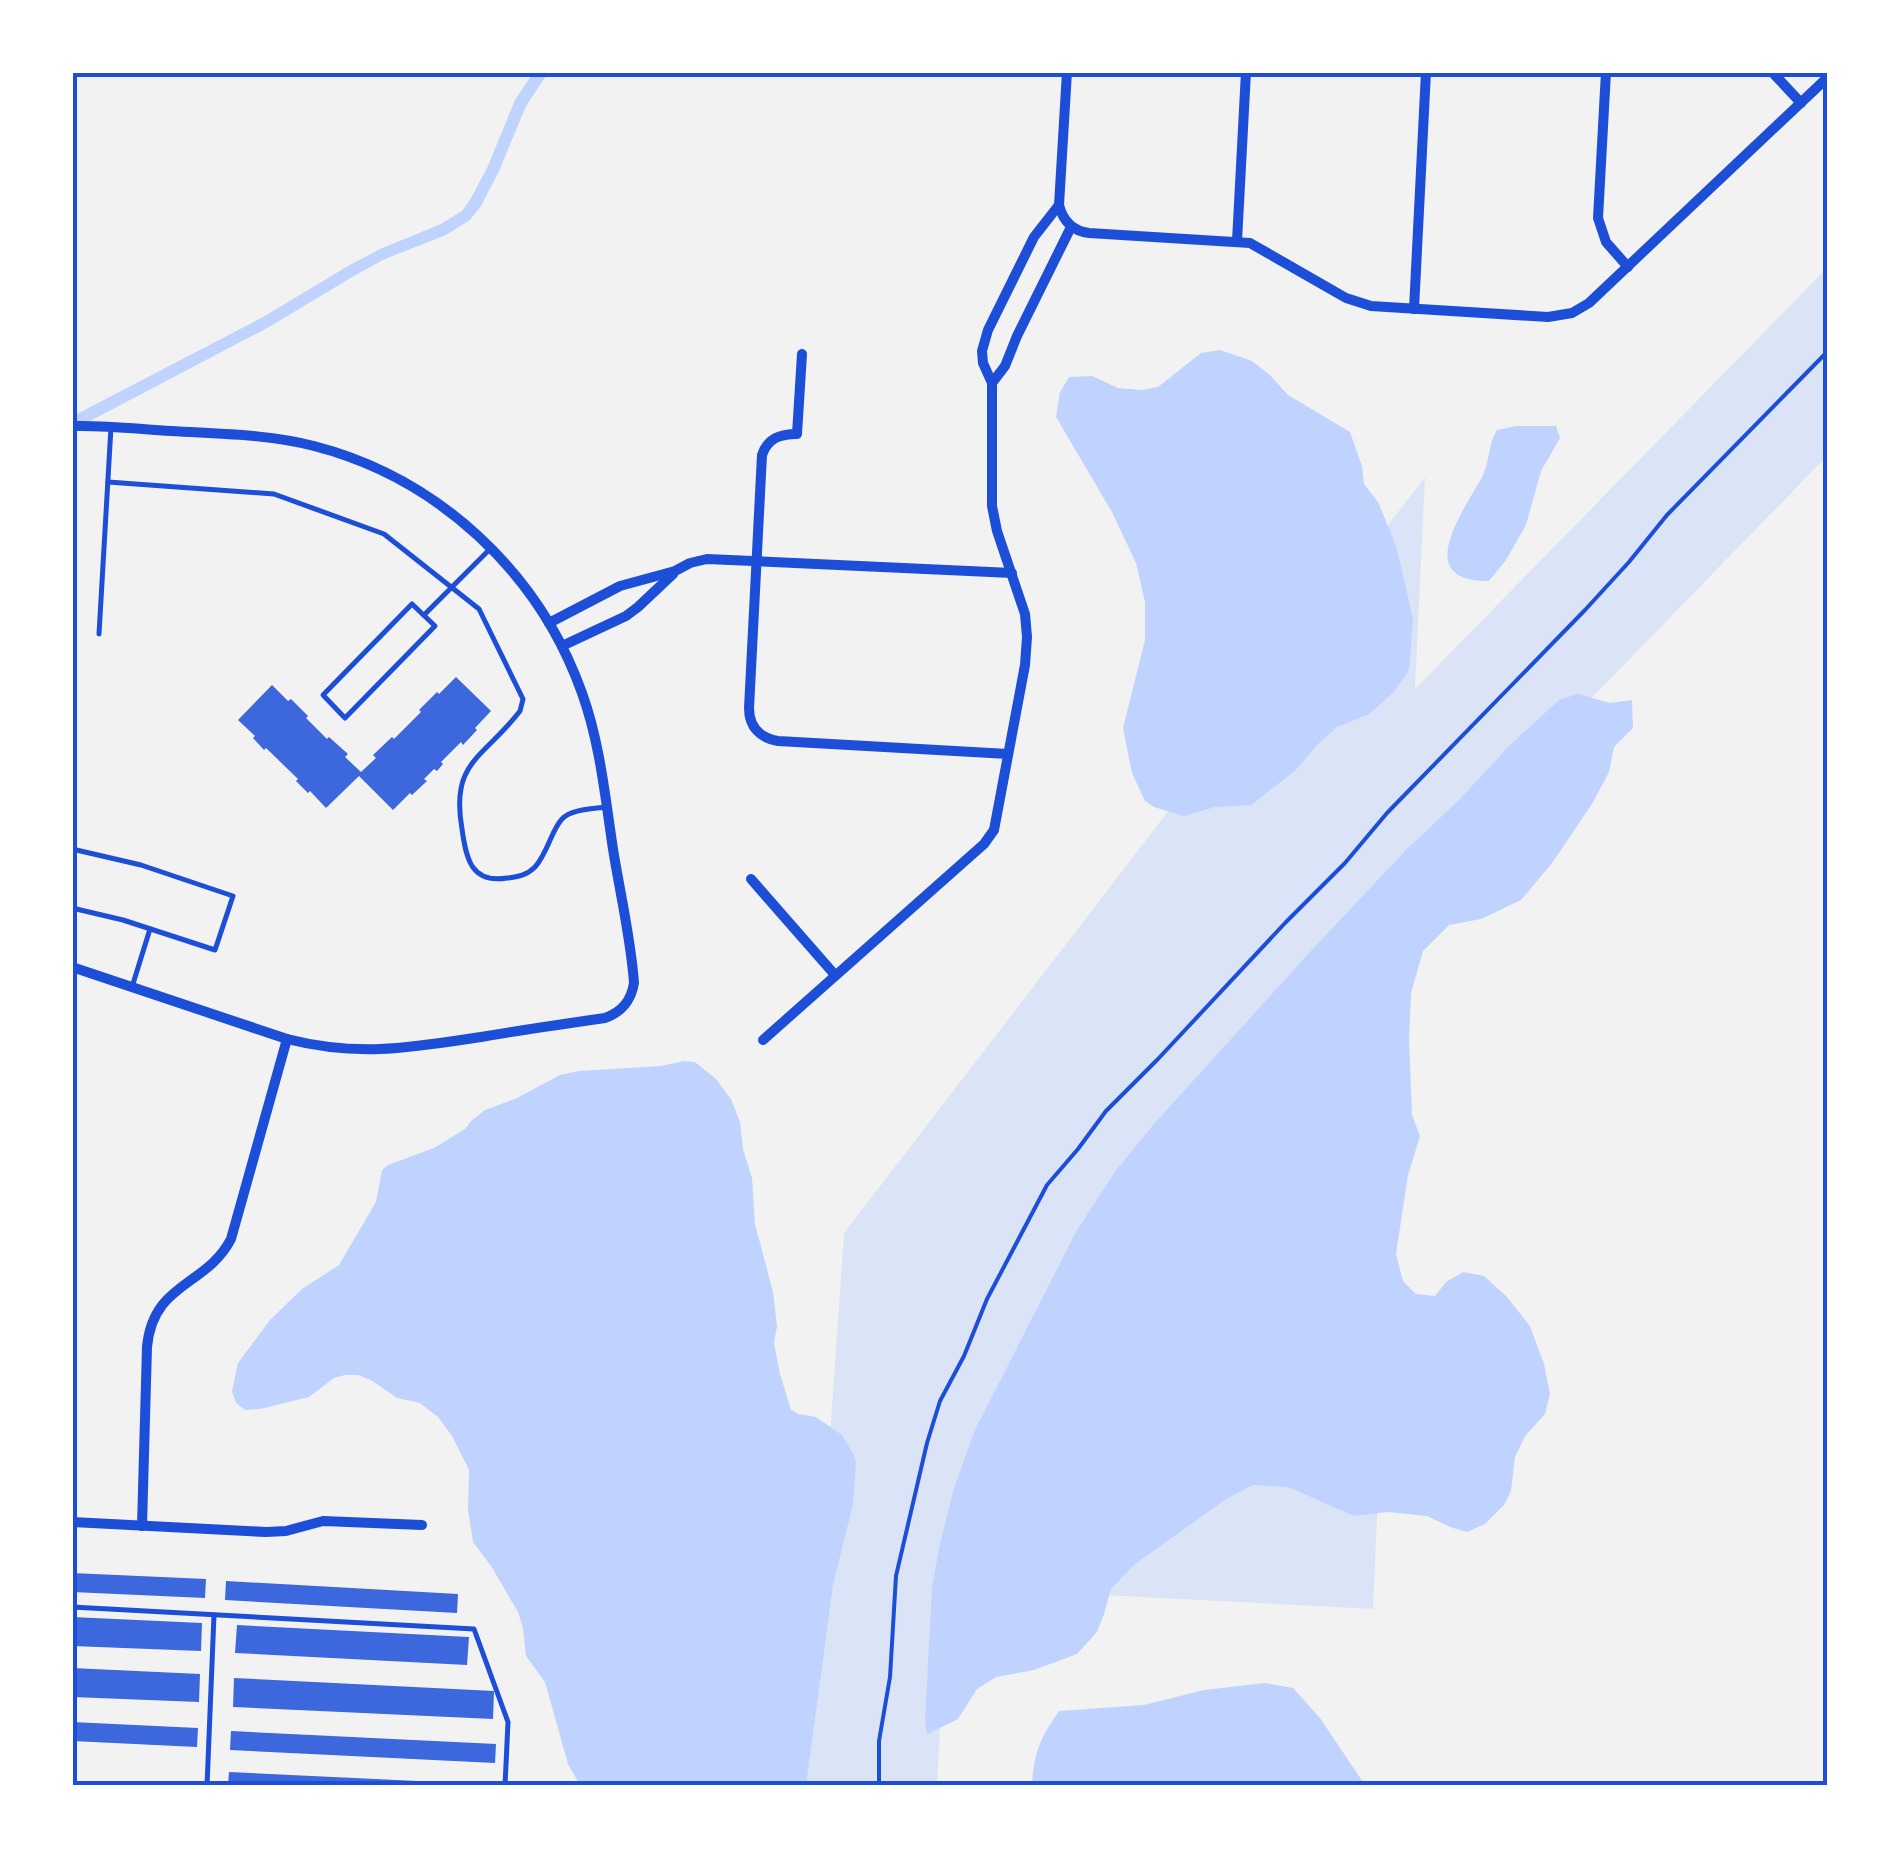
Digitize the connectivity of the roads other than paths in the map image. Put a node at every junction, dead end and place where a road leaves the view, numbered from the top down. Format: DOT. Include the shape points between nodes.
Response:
graph roads {
  1 [pos="1067,72"];
  2 [pos="1246,72"];
  3 [pos="1426,72"];
  4 [pos="1606,72"];
  5 [pos="1772,72"];
  6 [pos="1828,77"];
  7 [pos="1800,103"];
  8 [pos="1059,205"];
  9 [pos="1071,227"];
  10 [pos="1237,241"];
  11 [pos="1628,267"];
  12 [pos="1414,310"];
  13 [pos="802,354"];
  14 [pos="992,383"];
  15 [pos="72,426"];
  16 [pos="111,427"];
  17 [pos="108,482"];
  18 [pos="492,547"];
  19 [pos="756,560"];
  20 [pos="675,571"];
  21 [pos="1012,573"];
  22 [pos="451,588"];
  23 [pos="424,616"];
  24 [pos="549,623"];
  25 [pos="100,634"];
  26 [pos="562,646"];
  27 [pos="1008,754"];
  28 [pos="606,806"];
  29 [pos="72,849"];
  30 [pos="751,879"];
  31 [pos="72,908"];
  32 [pos="150,929"];
  33 [pos="72,967"];
  34 [pos="835,975"];
  35 [pos="132,987"];
  36 [pos="287,1038"];
  37 [pos="764,1040"];
  38 [pos="72,1522"];
  39 [pos="422,1525"];
  40 [pos="142,1526"];
  41 [pos="72,1607"];
  42 [pos="214,1615"];
  43 [pos="207,1786"];
  44 [pos="505,1786"];
  1 -- 8 [label="street"];
  2 -- 10 [label="street"];
  3 -- 12 [label="street"];
  4 -- 11 [label="street" via="1598,218 1606,242"];
  5 -- 7 [label="street"];
  6 -- 7 [label="street"];
  7 -- 11 [label="street"];
  8 -- 9 [label="street"];
  8 -- 14 [label="street" via="1034,237 985,338 983,363"];
  9 -- 10 [label="street"];
  9 -- 14 [label="street"];
  10 -- 12 [label="street" via="1262,248 1354,302"];
  11 -- 12 [label="street" via="1589,303 1560,316"];
  13 -- 19 [label="street" via="797,434 771,440 762,454"];
  14 -- 21 [label="street" via="992,506"];
  15 -- 16 [label="street"];
  16 -- 17 [label="lane"];
  16 -- 18 [label="street" via="272,438 331,451 413,488"];
  17 -- 22 [label="lane" via="274,494 384,534"];
  17 -- 25 [label="lane"];
  18 -- 22 [label="lane"];
  18 -- 24 [label="street"];
  19 -- 20 [label="street" via="707,559"];
  19 -- 21 [label="street"];
  19 -- 27 [label="street" via="748,715 761,736"];
  20 -- 24 [label="street" via="620,586"];
  20 -- 26 [label="street" via="626,616"];
  21 -- 27 [label="street" via="1027,637"];
  22 -- 23 [label="lane"];
  22 -- 28 [label="lane" via="479,610 523,699 460,787 466,854 475,870 494,880 525,874 566,816"];
  23 -- 23 [label="lane" via="412,604 323,695 345,718 435,626"];
  24 -- 26 [label="street"];
  26 -- 28 [label="street" via="587,710"];
  27 -- 34 [label="street" via="988,840"];
  28 -- 36 [label="street" via="634,979 632,995 614,1014 388,1050 336,1049"];
  29 -- 32 [label="lane" via="233,896 215,950"];
  30 -- 34 [label="street"];
  31 -- 32 [label="lane"];
  32 -- 35 [label="lane"];
  33 -- 35 [label="street"];
  34 -- 37 [label="street"];
  35 -- 36 [label="street"];
  36 -- 40 [label="street" via="231,1239 208,1269 168,1297 151,1328"];
  38 -- 40 [label="street"];
  39 -- 40 [label="street" via="323,1521 276,1532"];
  41 -- 42 [label="lane"];
  42 -- 43 [label="lane"];
  42 -- 44 [label="lane" via="474,1630 508,1722"];
}
